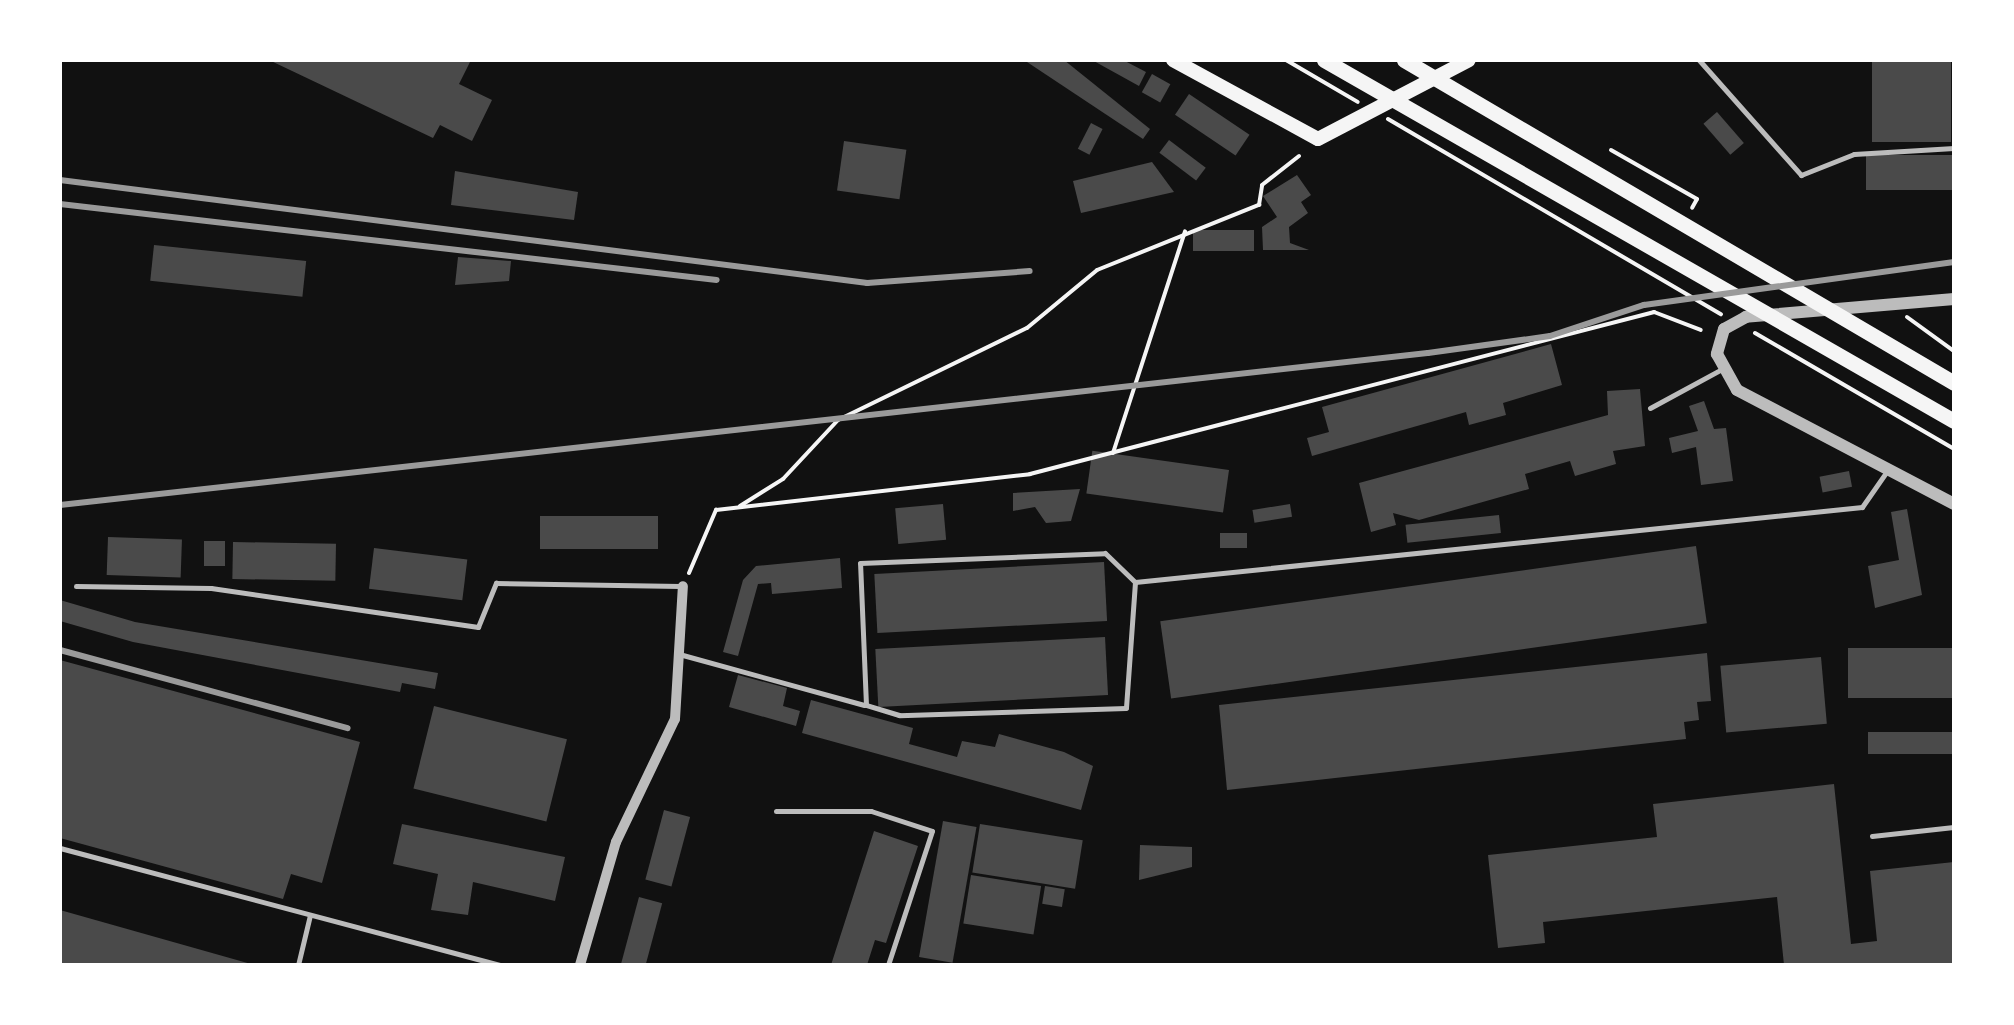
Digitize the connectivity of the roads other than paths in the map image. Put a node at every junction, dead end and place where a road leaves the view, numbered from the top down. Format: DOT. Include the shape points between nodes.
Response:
graph roads {
  1 [pos="1173,60"];
  2 [pos="1324,60"];
  3 [pos="1404,60"];
  4 [pos="1469,60"];
  5 [pos="1699,60"];
  6 [pos="1954,148"];
  7 [pos="1954,299"];
  8 [pos="1720,370"];
  9 [pos="1954,383"];
  10 [pos="1650,408"];
  11 [pos="1954,421"];
  12 [pos="1888,469"];
  13 [pos="1954,504"];
  14 [pos="1135,582"];
  15 [pos="76,586"];
  16 [pos="683,586"];
  17 [pos="679,654"];
  18 [pos="866,705"];
  19 [pos="776,811"];
  20 [pos="1954,827"];
  21 [pos="1872,836"];
  22 [pos="60,848"];
  23 [pos="310,915"];
  24 [pos="298,965"];
  25 [pos="500,965"];
  26 [pos="580,965"];
  27 [pos="888,965"];
  1 -- 4 [label="main road" via="1318,139"];
  2 -- 11 [label="main road"];
  3 -- 9 [label="main road"];
  5 -- 6 [label="lane" via="1801,175 1854,154"];
  7 -- 8 [label="street" via="1746,317 1718,340"];
  8 -- 10 [label="lane"];
  8 -- 12 [label="street" via="1737,390"];
  12 -- 13 [label="street"];
  12 -- 14 [label="lane" via="1862,507"];
  14 -- 18 [label="lane" via="1126,708 899,716"];
  14 -- 18 [label="lane" via="1105,554 860,563"];
  15 -- 16 [label="lane" via="211,588 478,627 496,583"];
  16 -- 17 [label="street"];
  17 -- 18 [label="lane"];
  17 -- 26 [label="street" via="675,719 616,842"];
  19 -- 27 [label="lane" via="871,811 932,831"];
  20 -- 21 [label="lane"];
  22 -- 23 [label="lane"];
  23 -- 24 [label="lane"];
  23 -- 25 [label="lane"];
}
